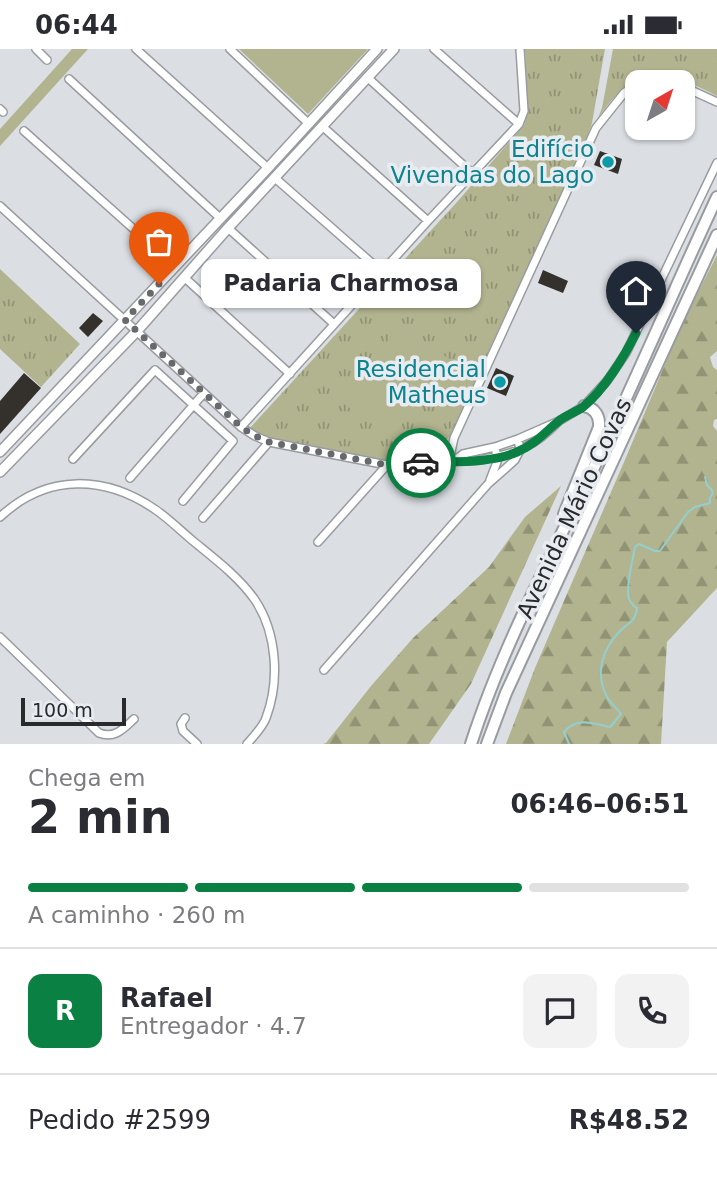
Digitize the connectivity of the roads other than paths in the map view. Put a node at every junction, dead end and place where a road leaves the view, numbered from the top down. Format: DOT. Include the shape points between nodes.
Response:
graph roads {
  1 [pos="36,49"];
  2 [pos="136,49"];
  3 [pos="230,49"];
  4 [pos="377,49"];
  5 [pos="394,49"];
  6 [pos="434,49"];
  7 [pos="520,49"];
  8 [pos="47,60"];
  9 [pos="367,77"];
  10 [pos="69,79"];
  11 [pos="625,92"];
  12 [pos="695,92"];
  13 [pos="717,102"];
  14 [pos="309,124"];
  15 [pos="519,124"];
  16 [pos="322,126"];
  17 [pos="24,131"];
  18 [pos="717,163"];
  19 [pos="268,168"];
  20 [pos="473,174"];
  21 [pos="275,178"];
  22 [pos="717,197"];
  23 [pos="0,206"];
  24 [pos="220,218"];
  25 [pos="428,221"];
  26 [pos="228,229"];
  27 [pos="717,235"];
  28 [pos="200,239"];
  29 [pos="211,249"];
  30 [pos="175,266"];
  31 [pos="382,272"];
  32 [pos="185,278"];
  33 [pos="125,320"];
  34 [pos="334,324"];
  35 [pos="137,331"];
  36 [pos="290,374"];
  37 [pos="204,393"];
  38 [pos="193,405"];
  39 [pos="584,406"];
  40 [pos="559,421"];
  41 [pos="241,427"];
  42 [pos="518,439"];
  43 [pos="269,442"];
  44 [pos="495,447"];
  45 [pos="520,450"];
  46 [pos="0,451"];
  47 [pos="497,457"];
  48 [pos="73,459"];
  49 [pos="452,461"];
  50 [pos="387,465"];
  51 [pos="0,472"];
  52 [pos="130,478"];
  53 [pos="488,484"];
  54 [pos="183,502"];
  55 [pos="0,517"];
  56 [pos="203,517"];
  57 [pos="318,542"];
  58 [pos="540,577"];
  59 [pos="0,637"];
  60 [pos="324,670"];
  61 [pos="185,718"];
  62 [pos="134,719"];
  63 [pos="197,744"];
  64 [pos="247,744"];
  65 [pos="471,744"];
  66 [pos="487,744"];
  1 -- 8 [label="street"];
  2 -- 19 [label="street"];
  3 -- 14 [label="street"];
  4 -- 14 [label="main road"];
  5 -- 9 [label="main road"];
  6 -- 15 [label="street"];
  7 -- 15 [label="street" via="524,111"];
  9 -- 16 [label="main road"];
  9 -- 20 [label="street"];
  10 -- 24 [label="street"];
  11 -- 49 [label="street" via="596,128 453,438"];
  12 -- 13 [label="street"];
  14 -- 19 [label="main road"];
  15 -- 20 [label="street"];
  16 -- 21 [label="main road"];
  16 -- 25 [label="street"];
  17 -- 30 [label="street"];
  18 -- 39 [label="street" via="626,353"];
  19 -- 24 [label="main road"];
  20 -- 25 [label="street"];
  21 -- 26 [label="main road"];
  21 -- 31 [label="street"];
  22 -- 58 [label="highway, Avenida Mário Covas"];
  23 -- 33 [label="street"];
  24 -- 28 [label="main road"];
  25 -- 31 [label="street"];
  26 -- 29 [label="main road"];
  26 -- 34 [label="street"];
  27 -- 66 [label="highway, Avenida Mário Covas" via="506,693"];
  28 -- 29 [label="main road"];
  28 -- 30 [label="main road"];
  29 -- 32 [label="main road"];
  30 -- 33 [label="main road"];
  31 -- 34 [label="street"];
  32 -- 35 [label="main road"];
  32 -- 36 [label="street"];
  33 -- 35 [label="street"];
  33 -- 46 [label="main road"];
  34 -- 36 [label="street"];
  35 -- 37 [label="street"];
  35 -- 51 [label="main road"];
  36 -- 41 [label="street"];
  37 -- 38 [label="street"];
  37 -- 41 [label="street"];
  38 -- 48 [label="street" via="155,370"];
  38 -- 52 [label="street"];
  38 -- 54 [label="street" via="233,442"];
  39 -- 40 [label="street"];
  39 -- 58 [label="highway" via="594,411 598,427"];
  40 -- 42 [label="street"];
  40 -- 45 [label="street"];
  41 -- 43 [label="street"];
  42 -- 44 [label="street"];
  42 -- 45 [label="street"];
  43 -- 50 [label="street"];
  43 -- 56 [label="street"];
  44 -- 47 [label="street"];
  44 -- 49 [label="street"];
  45 -- 47 [label="street"];
  45 -- 53 [label="street"];
  47 -- 49 [label="street"];
  47 -- 53 [label="street"];
  49 -- 50 [label="street"];
  50 -- 57 [label="street"];
  53 -- 60 [label="street"];
  55 -- 64 [label="street" via="33,493 68,483 96,484 156,510 226,568 254,599 269,625 274,660 265,721"];
  58 -- 65 [label="highway, Avenida Mário Covas"];
  59 -- 62 [label="street" via="99,733 118,733"];
  61 -- 63 [label="street" via="183,731"];
}
